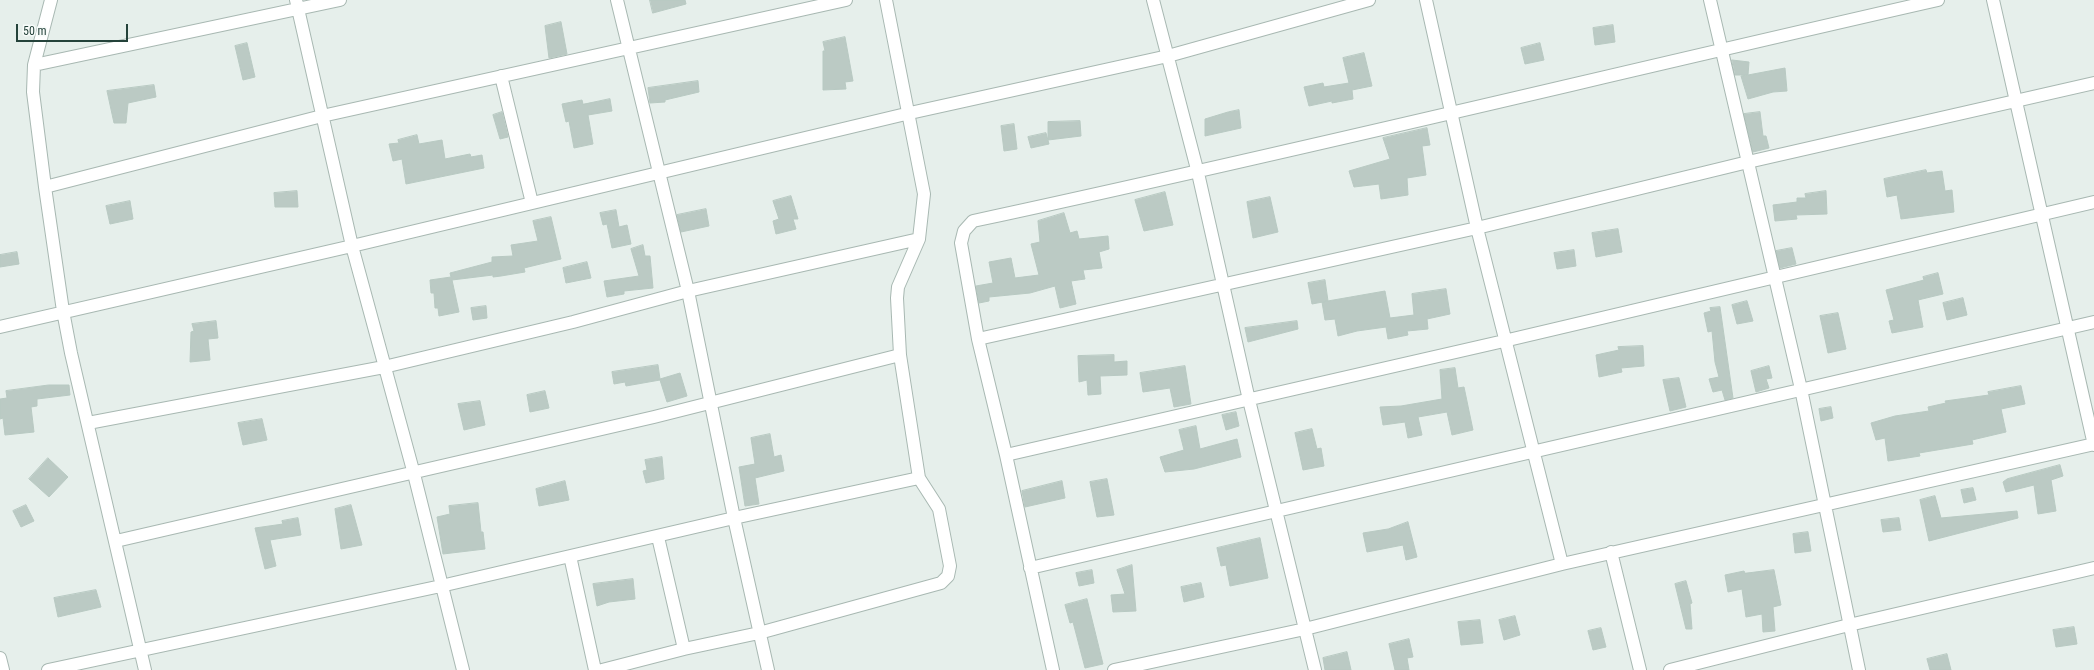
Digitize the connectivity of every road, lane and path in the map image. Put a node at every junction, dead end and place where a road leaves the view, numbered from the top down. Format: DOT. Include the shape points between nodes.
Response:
graph roads {
  1 [pos="51,0"];
  2 [pos="340,0"];
  3 [pos="617,0"];
  4 [pos="846,0"];
  5 [pos="886,0"];
  6 [pos="1153,0"];
  7 [pos="1369,0"];
  8 [pos="1426,0"];
  9 [pos="1710,0"];
  10 [pos="1938,0"];
  11 [pos="1993,0"];
  12 [pos="297,5"];
  13 [pos="628,48"];
  14 [pos="1722,49"];
  15 [pos="1168,56"];
  16 [pos="34,65"];
  17 [pos="501,76"];
  18 [pos="2094,83"];
  19 [pos="2016,102"];
  20 [pos="1452,111"];
  21 [pos="910,113"];
  22 [pos="322,116"];
  23 [pos="1748,162"];
  24 [pos="659,171"];
  25 [pos="1198,173"];
  26 [pos="45,187"];
  27 [pos="2094,202"];
  28 [pos="532,203"];
  29 [pos="2042,215"];
  30 [pos="1477,228"];
  31 [pos="919,239"];
  32 [pos="352,246"];
  33 [pos="1775,277"];
  34 [pos="1222,284"];
  35 [pos="688,291"];
  36 [pos="63,311"];
  37 [pos="2094,322"];
  38 [pos="0,327"];
  39 [pos="2067,328"];
  40 [pos="978,339"];
  41 [pos="1504,341"];
  42 [pos="900,355"];
  43 [pos="384,368"];
  44 [pos="1801,389"];
  45 [pos="1249,400"];
  46 [pos="712,403"];
  47 [pos="88,423"];
  48 [pos="2094,444"];
  49 [pos="1534,451"];
  50 [pos="1006,455"];
  51 [pos="414,474"];
  52 [pos="919,478"];
  53 [pos="1824,504"];
  54 [pos="1276,511"];
  55 [pos="734,518"];
  56 [pos="658,536"];
  57 [pos="116,541"];
  58 [pos="1611,552"];
  59 [pos="570,556"];
  60 [pos="1562,564"];
  61 [pos="1030,568"];
  62 [pos="2094,568"];
  63 [pos="441,586"];
  64 [pos="1849,625"];
  65 [pos="1305,629"];
  66 [pos="759,633"];
  67 [pos="684,649"];
  68 [pos="141,650"];
  69 [pos="0,658"];
  70 [pos="3,670"];
  71 [pos="48,670"];
  72 [pos="145,670"];
  73 [pos="463,670"];
  74 [pos="595,670"];
  75 [pos="602,670"];
  76 [pos="768,670"];
  77 [pos="1053,670"];
  78 [pos="1114,670"];
  79 [pos="1315,670"];
  80 [pos="1640,670"];
  81 [pos="1670,670"];
  82 [pos="1859,670"];
  1 -- 16 [label="street"];
  2 -- 12 [label="street"];
  3 -- 13 [label="street"];
  4 -- 13 [label="street"];
  5 -- 21 [label="street"];
  6 -- 15 [label="street"];
  7 -- 15 [label="street"];
  8 -- 20 [label="street"];
  9 -- 14 [label="street"];
  10 -- 14 [label="street"];
  11 -- 19 [label="street"];
  12 -- 16 [label="street"];
  12 -- 22 [label="street"];
  13 -- 17 [label="street"];
  13 -- 24 [label="street"];
  14 -- 20 [label="street"];
  14 -- 23 [label="street"];
  15 -- 21 [label="street"];
  15 -- 25 [label="street"];
  16 -- 26 [label="street" via="33,92"];
  17 -- 22 [label="street"];
  17 -- 28 [label="street"];
  18 -- 19 [label="street"];
  19 -- 23 [label="street"];
  19 -- 29 [label="street"];
  20 -- 25 [label="street"];
  20 -- 30 [label="street"];
  21 -- 24 [label="street"];
  21 -- 31 [label="street" via="924,194"];
  22 -- 26 [label="street"];
  22 -- 32 [label="street"];
  23 -- 30 [label="street"];
  23 -- 33 [label="street"];
  24 -- 28 [label="street"];
  24 -- 35 [label="street"];
  25 -- 34 [label="street"];
  25 -- 40 [label="street" via="973,221 964,231 961,243"];
  26 -- 36 [label="street"];
  27 -- 29 [label="street"];
  28 -- 32 [label="street"];
  29 -- 33 [label="street"];
  29 -- 39 [label="street"];
  30 -- 34 [label="street"];
  30 -- 41 [label="street"];
  31 -- 35 [label="street"];
  31 -- 42 [label="street" via="897,292"];
  32 -- 36 [label="street"];
  32 -- 43 [label="street"];
  33 -- 41 [label="street"];
  33 -- 44 [label="street"];
  34 -- 40 [label="street"];
  34 -- 45 [label="street"];
  35 -- 43 [label="street" via="566,324"];
  35 -- 46 [label="street"];
  36 -- 38 [label="street"];
  36 -- 47 [label="street"];
  37 -- 39 [label="street"];
  39 -- 44 [label="street"];
  39 -- 48 [label="street"];
  40 -- 50 [label="street"];
  41 -- 45 [label="street"];
  41 -- 49 [label="street"];
  42 -- 46 [label="street"];
  42 -- 52 [label="street"];
  43 -- 47 [label="street"];
  43 -- 51 [label="street"];
  44 -- 49 [label="street"];
  44 -- 53 [label="street"];
  45 -- 50 [label="street"];
  45 -- 54 [label="street"];
  46 -- 51 [label="street"];
  46 -- 55 [label="street"];
  47 -- 57 [label="street"];
  48 -- 53 [label="street"];
  49 -- 54 [label="street"];
  49 -- 60 [label="street"];
  50 -- 61 [label="street"];
  51 -- 57 [label="street"];
  51 -- 63 [label="street"];
  52 -- 55 [label="street"];
  52 -- 66 [label="street" via="939,509 950,566 948,576 941,583"];
  53 -- 58 [label="street"];
  53 -- 64 [label="street"];
  54 -- 61 [label="street"];
  54 -- 65 [label="street"];
  55 -- 56 [label="street"];
  55 -- 66 [label="street"];
  56 -- 59 [label="street"];
  56 -- 67 [label="street"];
  57 -- 68 [label="street"];
  58 -- 60 [label="street"];
  58 -- 80 [label="street"];
  59 -- 63 [label="street"];
  59 -- 74 [label="street"];
  60 -- 65 [label="street"];
  61 -- 77 [label="street"];
  62 -- 64 [label="street"];
  63 -- 68 [label="street"];
  63 -- 73 [label="street"];
  64 -- 81 [label="street"];
  64 -- 82 [label="street"];
  65 -- 78 [label="street"];
  65 -- 79 [label="street"];
  66 -- 67 [label="street"];
  66 -- 76 [label="street"];
  67 -- 75 [label="street"];
  68 -- 71 [label="street"];
  68 -- 72 [label="street"];
  69 -- 70 [label="street"];
}
